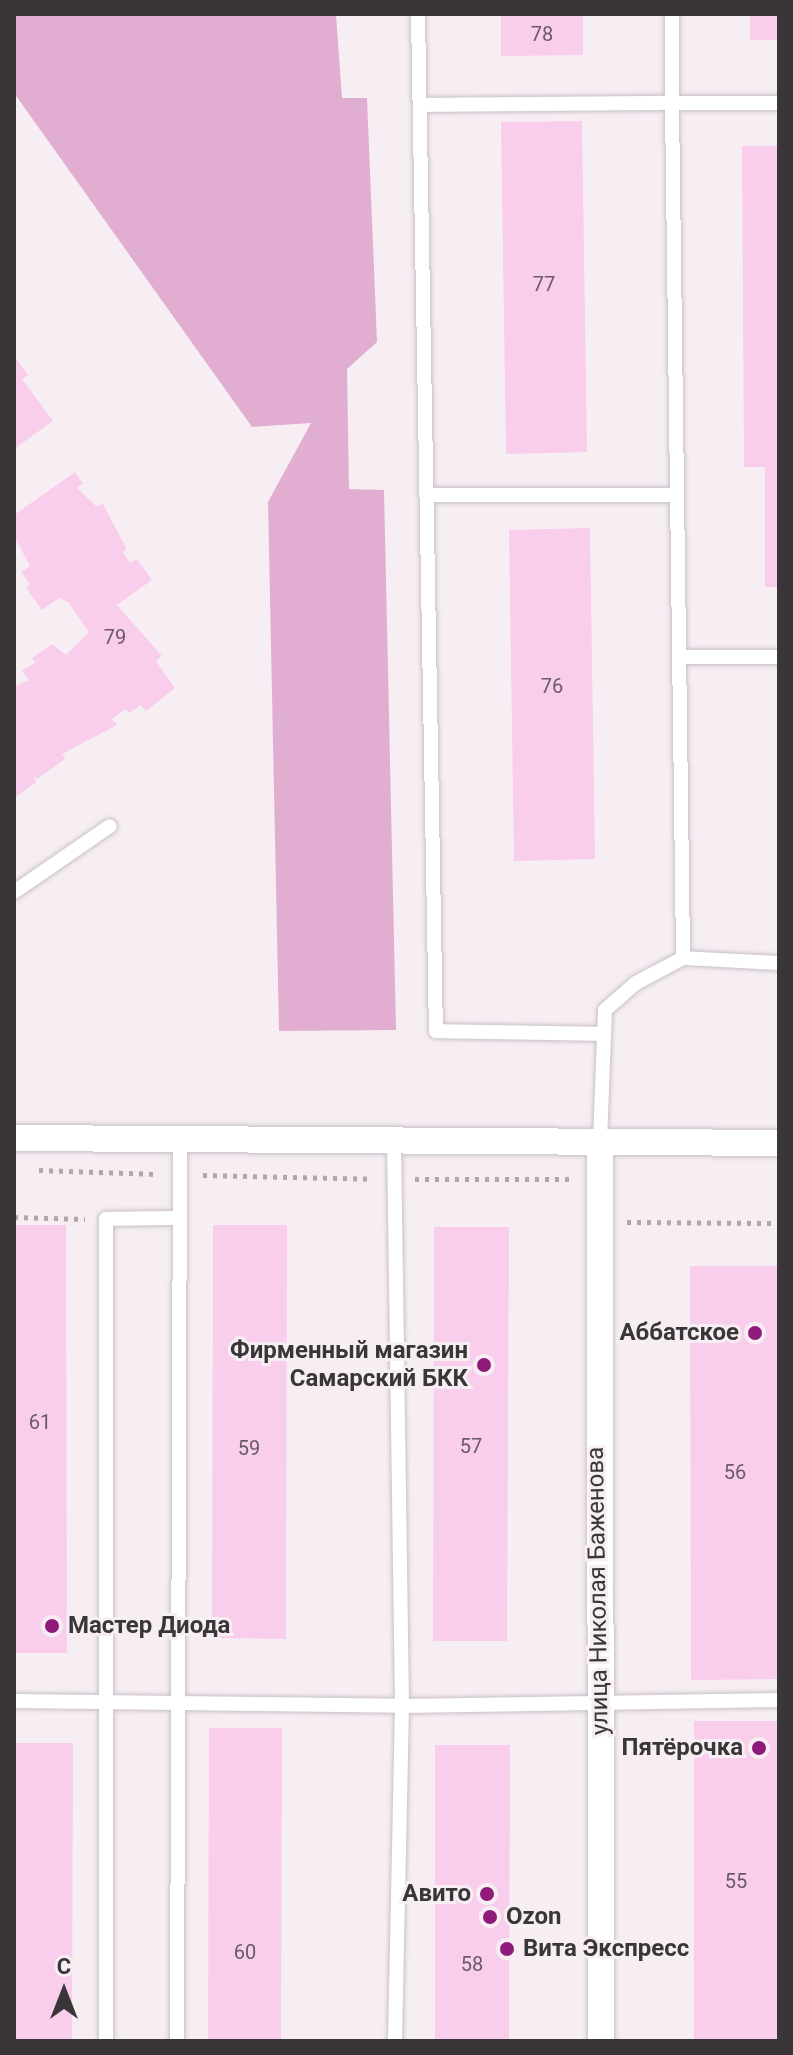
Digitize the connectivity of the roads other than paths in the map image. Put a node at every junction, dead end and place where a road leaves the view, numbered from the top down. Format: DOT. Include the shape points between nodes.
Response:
graph roads {
  1 [pos="418,14"];
  2 [pos="672,14"];
  3 [pos="672,103"];
  4 [pos="779,103"];
  5 [pos="420,105"];
  6 [pos="426,495"];
  7 [pos="677,495"];
  8 [pos="679,657"];
  9 [pos="779,657"];
  10 [pos="110,826"];
  11 [pos="14,892"];
  12 [pos="683,958"];
  13 [pos="779,963"];
  14 [pos="603,1034"];
  15 [pos="14,1138"];
  16 [pos="180,1138"];
  17 [pos="394,1140"];
  18 [pos="600,1141"];
  19 [pos="779,1143"];
  20 [pos="180,1218"];
  21 [pos="779,1700"];
  22 [pos="14,1701"];
  23 [pos="108,1702"];
  24 [pos="175,1703"];
  25 [pos="600,1703"];
  26 [pos="402,1706"];
  27 [pos="106,2041"];
  28 [pos="177,2041"];
  29 [pos="395,2041"];
  30 [pos="601,2041"];
  1 -- 5 [label="lane"];
  2 -- 3 [label="lane"];
  3 -- 4 [label="lane"];
  3 -- 5 [label="lane"];
  3 -- 7 [label="lane"];
  5 -- 6 [label="lane"];
  6 -- 7 [label="lane"];
  6 -- 14 [label="lane" via="436,1031"];
  7 -- 8 [label="lane"];
  8 -- 9 [label="lane"];
  8 -- 12 [label="lane"];
  10 -- 11 [label="lane"];
  12 -- 13 [label="lane"];
  12 -- 14 [label="lane" via="636,983 605,1010"];
  14 -- 18 [label="lane"];
  15 -- 16 [label="street"];
  16 -- 17 [label="street"];
  16 -- 20 [label="lane"];
  17 -- 18 [label="street"];
  17 -- 26 [label="lane"];
  18 -- 19 [label="street"];
  18 -- 25 [label="street, улица Николая Баженова"];
  20 -- 23 [label="lane" via="106,1219"];
  20 -- 24 [label="lane"];
  21 -- 25 [label="lane"];
  22 -- 23 [label="lane"];
  23 -- 24 [label="lane"];
  23 -- 27 [label="lane"];
  24 -- 26 [label="lane"];
  24 -- 28 [label="lane"];
  25 -- 26 [label="lane"];
  25 -- 30 [label="street, улица Николая Баженова"];
  26 -- 29 [label="lane"];
}
